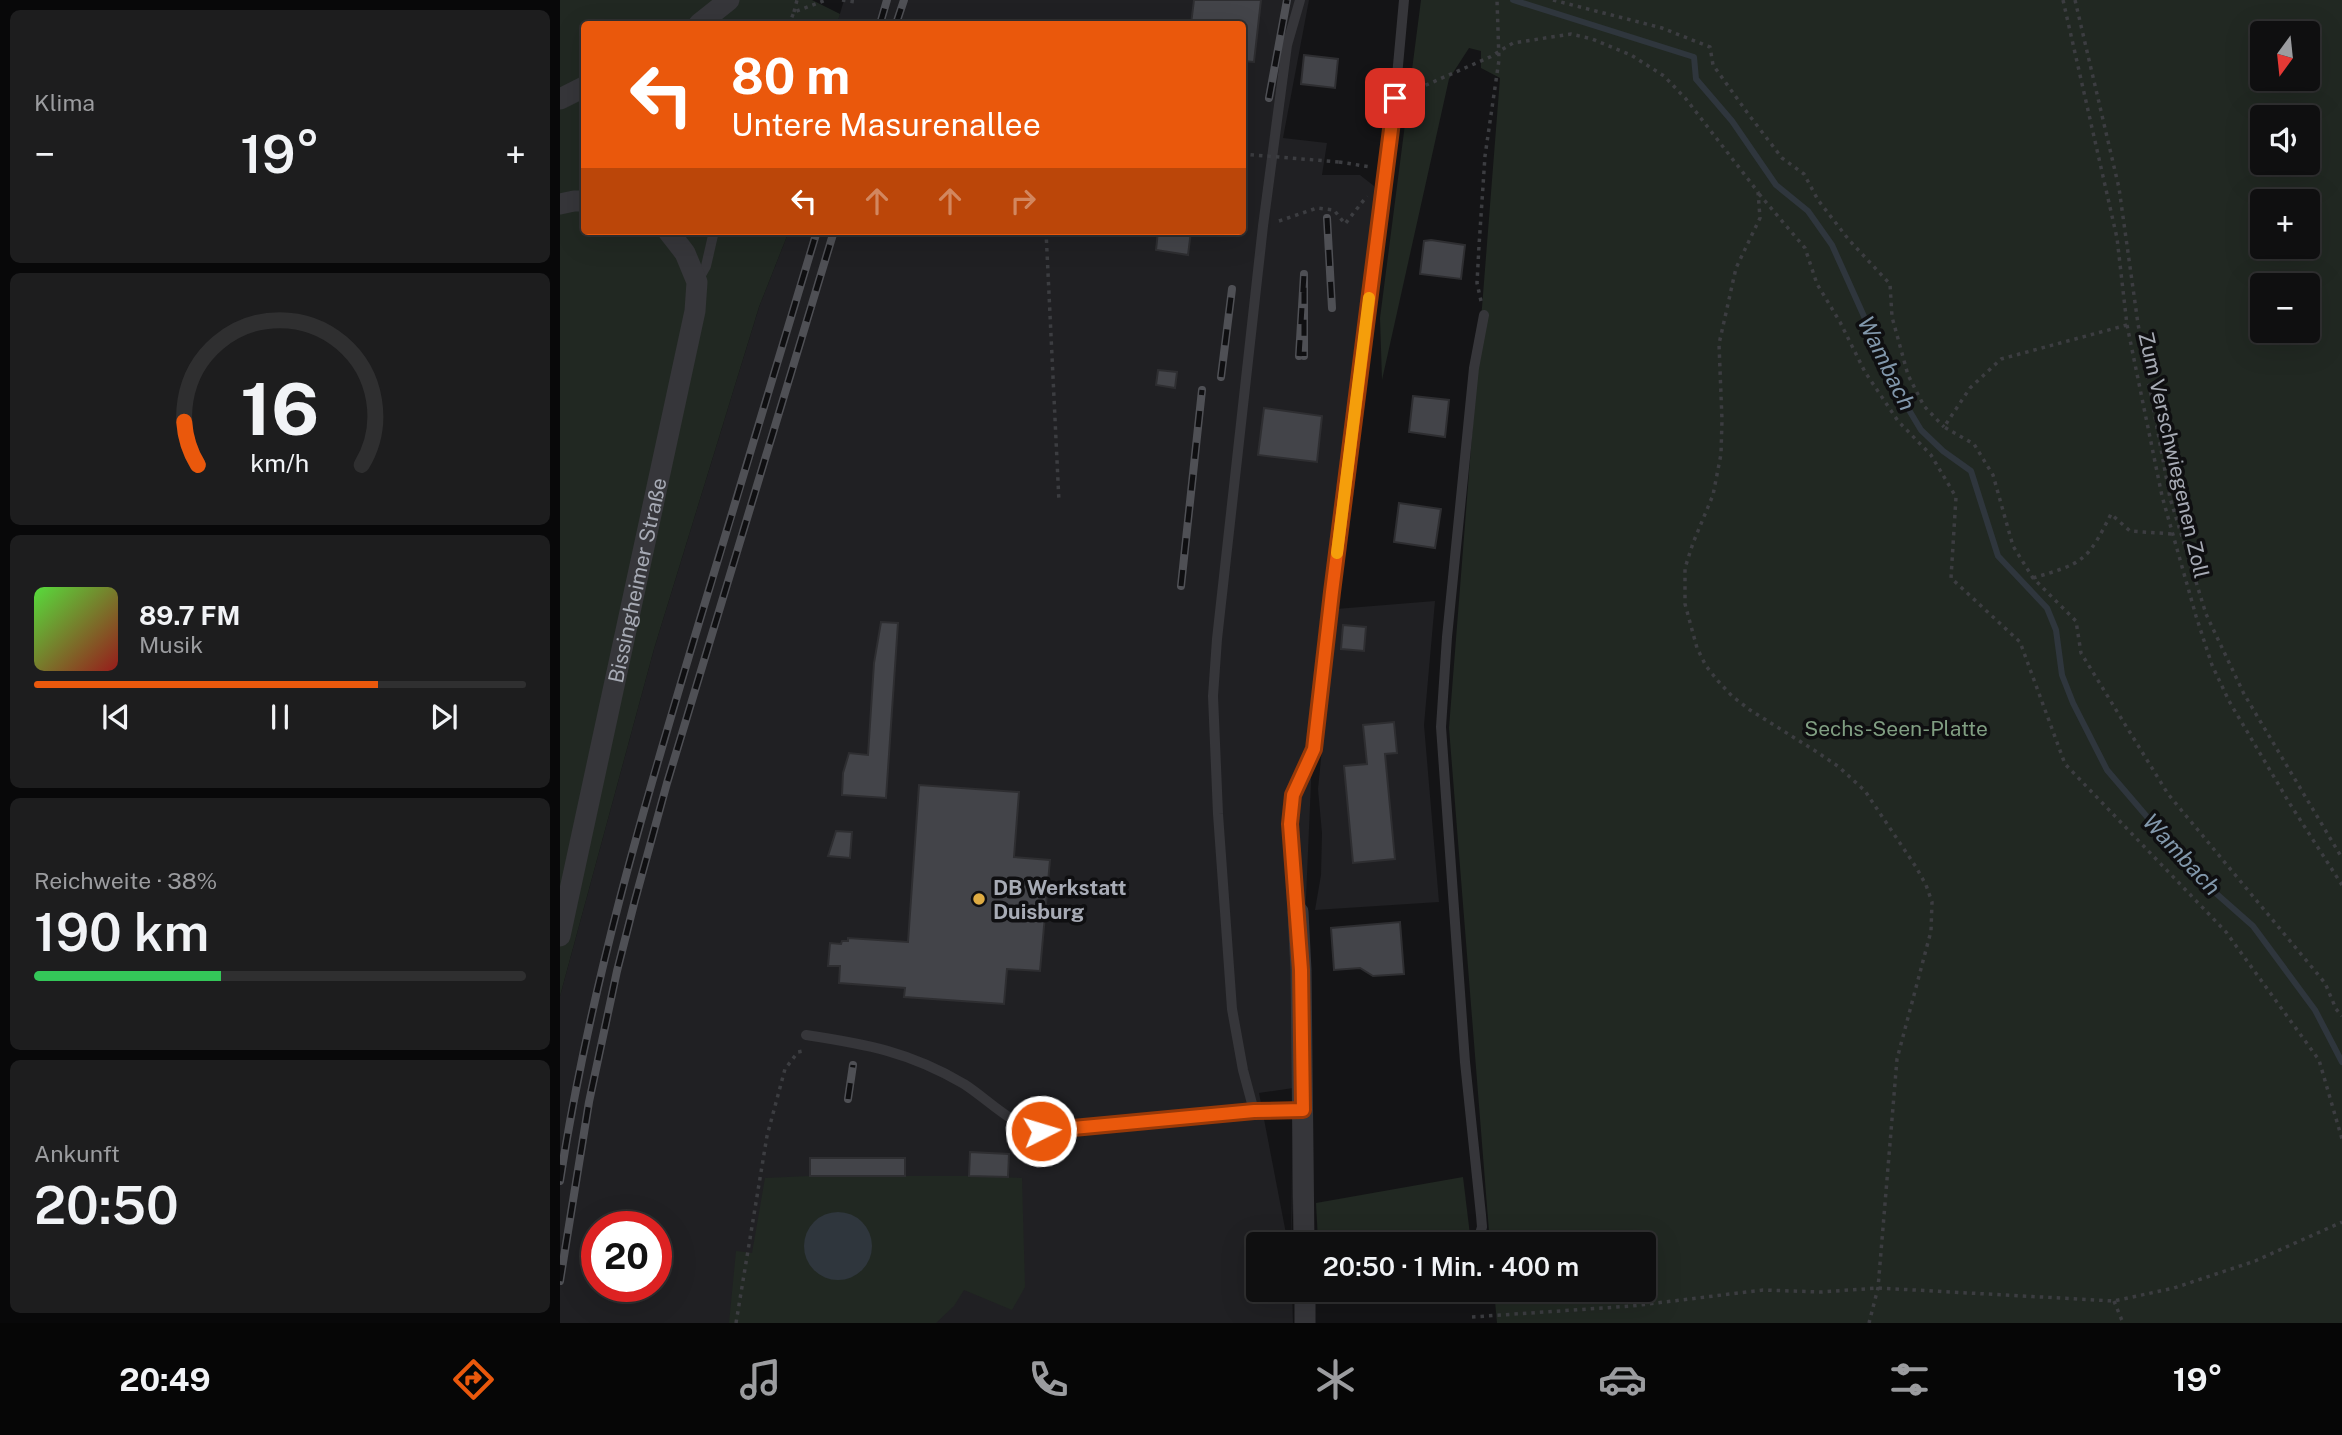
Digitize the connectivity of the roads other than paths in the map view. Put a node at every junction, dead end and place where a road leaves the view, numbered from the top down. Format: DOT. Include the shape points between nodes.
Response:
graph roads {
  1 [pos="729,0"];
  2 [pos="1300,0"];
  3 [pos="1404,0"];
  4 [pos="703,21"];
  5 [pos="581,88"];
  6 [pos="560,99"];
  7 [pos="671,235"];
  8 [pos="713,235"];
  9 [pos="697,282"];
  10 [pos="1484,315"];
  11 [pos="1298,912"];
  12 [pos="560,936"];
  13 [pos="806,1035"];
  14 [pos="1303,1110"];
  15 [pos="1254,1111"];
  16 [pos="1304,1232"];
  17 [pos="1481,1232"];
  18 [pos="1305,1302"];
  19 [pos="1305,1323"];
  1 -- 4 [label="street"];
  2 -- 15 [label="lane" via="1287,45 1263,226 1213,695 1232,1009"];
  3 -- 11 [label="lane" via="1314,749 1293,795 1290,824"];
  5 -- 6 [label="street"];
  7 -- 9 [label="street, Bissingheimer Straße"];
  8 -- 9 [label="lane"];
  9 -- 12 [label="street, Bissingheimer Straße" via="678,397"];
  10 -- 17 [label="lane" via="1473,381 1441,727"];
  11 -- 14 [label="street"];
  13 -- 15 [label="lane" via="864,1044 911,1058 964,1085 1021,1125 1041,1131"];
  14 -- 15 [label="lane"];
  14 -- 16 [label="street"];
  18 -- 19 [label="street"];
}
